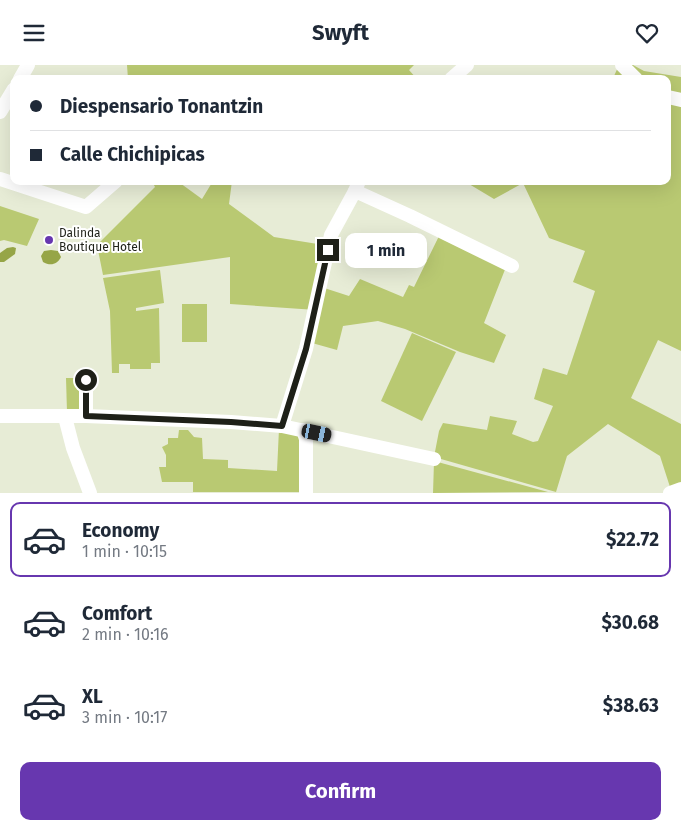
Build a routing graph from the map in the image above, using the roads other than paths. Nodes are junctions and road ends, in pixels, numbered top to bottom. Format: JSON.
{"nodes":[{"id":1,"x":467,"y":65,"type":"edge"},
{"id":2,"x":622,"y":65,"type":"edge"},
{"id":3,"x":456,"y":75,"type":"edge"},
{"id":4,"x":632,"y":75,"type":"edge"},
{"id":5,"x":10,"y":96,"type":"edge"},
{"id":6,"x":0,"y":112,"type":"edge"},
{"id":7,"x":18,"y":185,"type":"edge"},
{"id":8,"x":111,"y":185,"type":"edge"},
{"id":9,"x":357,"y":186,"type":"edge"},
{"id":10,"x":512,"y":266,"type":"dead end"},
{"id":11,"x":86,"y":380,"type":"dead end"},
{"id":12,"x":0,"y":416,"type":"edge"},
{"id":13,"x":86,"y":416,"type":"junction"},
{"id":14,"x":65,"y":417,"type":"junction"},
{"id":15,"x":282,"y":426,"type":"junction"},
{"id":16,"x":303,"y":430,"type":"junction"},
{"id":17,"x":434,"y":459,"type":"dead end"},
{"id":18,"x":681,"y":489,"type":"edge"},
{"id":19,"x":90,"y":493,"type":"edge"},
{"id":20,"x":306,"y":493,"type":"edge"},
{"id":21,"x":670,"y":493,"type":"edge"}],
"edges":[{"from":1,"to":3,"type":"street"},
{"from":2,"to":4,"type":"street"},
{"from":5,"to":6,"type":"street"},
{"from":7,"to":8,"type":"street"},
{"from":9,"to":10,"type":"street"},
{"from":9,"to":15,"type":"street"},
{"from":11,"to":13,"type":"street"},
{"from":12,"to":14,"type":"street"},
{"from":13,"to":14,"type":"street"},
{"from":13,"to":15,"type":"street"},
{"from":14,"to":19,"type":"street"},
{"from":15,"to":16,"type":"street"},
{"from":16,"to":17,"type":"street"},
{"from":16,"to":20,"type":"street"},
{"from":18,"to":21,"type":"street"}]}
